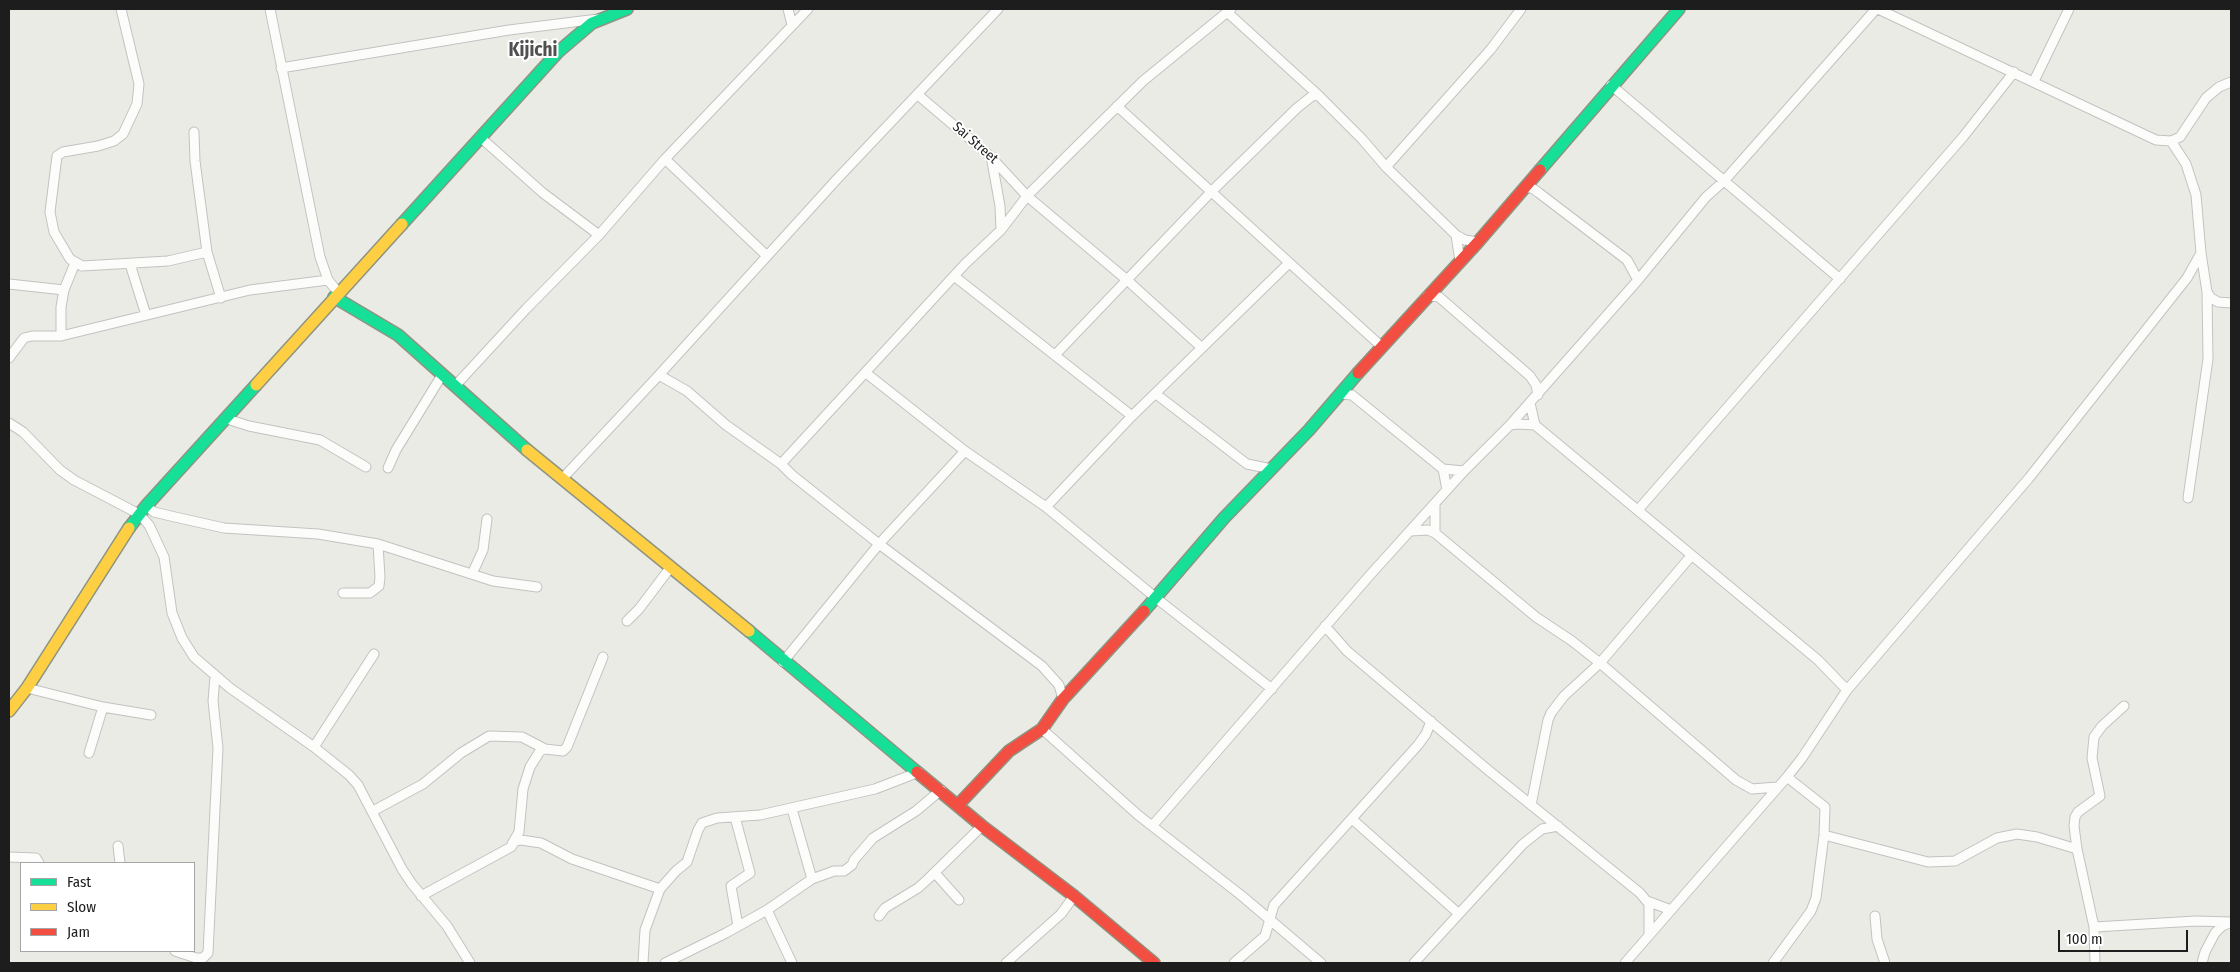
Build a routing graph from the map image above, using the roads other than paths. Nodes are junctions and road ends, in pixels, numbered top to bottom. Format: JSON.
{"nodes":[{"id":1,"x":121,"y":9,"type":"edge"},
{"id":2,"x":270,"y":9,"type":"edge"},
{"id":3,"x":627,"y":9,"type":"edge"},
{"id":4,"x":788,"y":9,"type":"edge"},
{"id":5,"x":808,"y":9,"type":"edge"},
{"id":6,"x":998,"y":9,"type":"edge"},
{"id":7,"x":1521,"y":9,"type":"edge"},
{"id":8,"x":1679,"y":9,"type":"edge"},
{"id":9,"x":1877,"y":9,"type":"edge"},
{"id":10,"x":2069,"y":9,"type":"edge"},
{"id":11,"x":1229,"y":10,"type":"edge"},
{"id":12,"x":601,"y":18,"type":"junction"},
{"id":13,"x":792,"y":25,"type":"junction"},
{"id":14,"x":281,"y":68,"type":"junction"},
{"id":15,"x":2014,"y":72,"type":"junction"},
{"id":16,"x":2034,"y":81,"type":"junction"},
{"id":17,"x":2231,"y":82,"type":"edge"},
{"id":18,"x":1611,"y":85,"type":"junction"},
{"id":19,"x":1316,"y":93,"type":"junction"},
{"id":20,"x":918,"y":95,"type":"junction"},
{"id":21,"x":1117,"y":106,"type":"junction"},
{"id":22,"x":194,"y":132,"type":"dead end"},
{"id":23,"x":480,"y":137,"type":"junction"},
{"id":24,"x":2171,"y":141,"type":"junction"},
{"id":25,"x":990,"y":156,"type":"junction"},
{"id":26,"x":665,"y":159,"type":"junction"},
{"id":27,"x":1386,"y":167,"type":"junction"},
{"id":28,"x":1724,"y":181,"type":"junction"},
{"id":29,"x":1526,"y":188,"type":"junction"},
{"id":30,"x":1212,"y":191,"type":"junction"},
{"id":31,"x":1027,"y":196,"type":"junction"},
{"id":32,"x":1002,"y":230,"type":"junction"},
{"id":33,"x":599,"y":235,"type":"junction"},
{"id":34,"x":1456,"y":235,"type":"junction"},
{"id":35,"x":1478,"y":242,"type":"junction"},
{"id":36,"x":207,"y":252,"type":"junction"},
{"id":37,"x":2201,"y":254,"type":"junction"},
{"id":38,"x":767,"y":256,"type":"junction"},
{"id":39,"x":1460,"y":260,"type":"junction"},
{"id":40,"x":75,"y":263,"type":"junction"},
{"id":41,"x":1289,"y":263,"type":"junction"},
{"id":42,"x":130,"y":264,"type":"junction"},
{"id":43,"x":954,"y":276,"type":"junction"},
{"id":44,"x":328,"y":280,"type":"junction"},
{"id":45,"x":1127,"y":280,"type":"junction"},
{"id":46,"x":1638,"y":280,"type":"junction"},
{"id":47,"x":1840,"y":280,"type":"junction"},
{"id":48,"x":9,"y":284,"type":"edge"},
{"id":49,"x":64,"y":290,"type":"junction"},
{"id":50,"x":2207,"y":292,"type":"junction"},
{"id":51,"x":336,"y":294,"type":"junction"},
{"id":52,"x":1427,"y":296,"type":"junction"},
{"id":53,"x":221,"y":298,"type":"junction"},
{"id":54,"x":2231,"y":303,"type":"edge"},
{"id":55,"x":146,"y":315,"type":"junction"},
{"id":56,"x":61,"y":336,"type":"junction"},
{"id":57,"x":1381,"y":346,"type":"junction"},
{"id":58,"x":1202,"y":348,"type":"junction"},
{"id":59,"x":1055,"y":355,"type":"junction"},
{"id":60,"x":9,"y":358,"type":"edge"},
{"id":61,"x":866,"y":373,"type":"junction"},
{"id":62,"x":442,"y":375,"type":"junction"},
{"id":63,"x":659,"y":375,"type":"junction"},
{"id":64,"x":455,"y":386,"type":"junction"},
{"id":65,"x":1156,"y":394,"type":"junction"},
{"id":66,"x":1341,"y":394,"type":"junction"},
{"id":67,"x":1538,"y":395,"type":"junction"},
{"id":68,"x":1530,"y":403,"type":"junction"},
{"id":69,"x":1132,"y":416,"type":"junction"},
{"id":70,"x":227,"y":419,"type":"junction"},
{"id":71,"x":9,"y":423,"type":"edge"},
{"id":72,"x":1535,"y":425,"type":"junction"},
{"id":73,"x":1510,"y":426,"type":"junction"},
{"id":74,"x":965,"y":451,"type":"junction"},
{"id":75,"x":781,"y":464,"type":"junction"},
{"id":76,"x":366,"y":467,"type":"dead end"},
{"id":77,"x":388,"y":468,"type":"dead end"},
{"id":78,"x":1272,"y":469,"type":"junction"},
{"id":79,"x":1444,"y":469,"type":"junction"},
{"id":80,"x":1464,"y":471,"type":"junction"},
{"id":81,"x":562,"y":479,"type":"junction"},
{"id":82,"x":1448,"y":490,"type":"junction"},
{"id":83,"x":2188,"y":498,"type":"dead end"},
{"id":84,"x":1435,"y":504,"type":"junction"},
{"id":85,"x":1046,"y":507,"type":"junction"},
{"id":86,"x":142,"y":510,"type":"junction"},
{"id":87,"x":1638,"y":510,"type":"junction"},
{"id":88,"x":486,"y":519,"type":"dead end"},
{"id":89,"x":1411,"y":531,"type":"junction"},
{"id":90,"x":1435,"y":533,"type":"junction"},
{"id":91,"x":378,"y":544,"type":"junction"},
{"id":92,"x":879,"y":544,"type":"junction"},
{"id":93,"x":1691,"y":556,"type":"junction"},
{"id":94,"x":670,"y":568,"type":"junction"},
{"id":95,"x":472,"y":574,"type":"junction"},
{"id":96,"x":537,"y":587,"type":"dead end"},
{"id":97,"x":343,"y":593,"type":"dead end"},
{"id":98,"x":1156,"y":598,"type":"junction"},
{"id":99,"x":627,"y":621,"type":"dead end"},
{"id":100,"x":1326,"y":626,"type":"junction"},
{"id":101,"x":374,"y":654,"type":"dead end"},
{"id":102,"x":603,"y":658,"type":"dead end"},
{"id":103,"x":783,"y":662,"type":"junction"},
{"id":104,"x":1600,"y":663,"type":"junction"},
{"id":105,"x":215,"y":676,"type":"junction"},
{"id":106,"x":26,"y":688,"type":"junction"},
{"id":107,"x":1272,"y":689,"type":"junction"},
{"id":108,"x":1847,"y":690,"type":"junction"},
{"id":109,"x":1063,"y":700,"type":"junction"},
{"id":110,"x":2124,"y":706,"type":"dead end"},
{"id":111,"x":103,"y":707,"type":"junction"},
{"id":112,"x":9,"y":711,"type":"edge"},
{"id":113,"x":151,"y":716,"type":"dead end"},
{"id":114,"x":1431,"y":721,"type":"junction"},
{"id":115,"x":1042,"y":729,"type":"junction"},
{"id":116,"x":314,"y":746,"type":"junction"},
{"id":117,"x":545,"y":749,"type":"junction"},
{"id":118,"x":89,"y":753,"type":"dead end"},
{"id":119,"x":919,"y":772,"type":"junction"},
{"id":120,"x":1787,"y":777,"type":"junction"},
{"id":121,"x":1777,"y":787,"type":"junction"},
{"id":122,"x":941,"y":790,"type":"junction"},
{"id":123,"x":958,"y":805,"type":"junction"},
{"id":124,"x":1531,"y":805,"type":"junction"},
{"id":125,"x":792,"y":809,"type":"junction"},
{"id":126,"x":373,"y":811,"type":"junction"},
{"id":127,"x":735,"y":817,"type":"junction"},
{"id":128,"x":1352,"y":819,"type":"junction"},
{"id":129,"x":1152,"y":825,"type":"junction"},
{"id":130,"x":982,"y":826,"type":"junction"},
{"id":131,"x":1558,"y":826,"type":"junction"},
{"id":132,"x":1824,"y":835,"type":"junction"},
{"id":133,"x":118,"y":846,"type":"dead end"},
{"id":134,"x":511,"y":847,"type":"junction"},
{"id":135,"x":2077,"y":850,"type":"junction"},
{"id":136,"x":9,"y":857,"type":"edge"},
{"id":137,"x":38,"y":862,"type":"edge"},
{"id":138,"x":120,"y":862,"type":"edge"},
{"id":139,"x":935,"y":873,"type":"junction"},
{"id":140,"x":812,"y":879,"type":"junction"},
{"id":141,"x":660,"y":889,"type":"junction"},
{"id":142,"x":422,"y":896,"type":"junction"},
{"id":143,"x":1074,"y":896,"type":"junction"},
{"id":144,"x":959,"y":900,"type":"dead end"},
{"id":145,"x":1648,"y":901,"type":"junction"},
{"id":146,"x":767,"y":910,"type":"junction"},
{"id":147,"x":1671,"y":910,"type":"junction"},
{"id":148,"x":1458,"y":913,"type":"junction"},
{"id":149,"x":879,"y":916,"type":"dead end"},
{"id":150,"x":1875,"y":916,"type":"dead end"},
{"id":151,"x":1269,"y":920,"type":"junction"},
{"id":152,"x":2231,"y":922,"type":"edge"},
{"id":153,"x":738,"y":926,"type":"junction"},
{"id":154,"x":2094,"y":927,"type":"junction"},
{"id":155,"x":1649,"y":936,"type":"junction"},
{"id":156,"x":179,"y":952,"type":"edge"},
{"id":157,"x":202,"y":961,"type":"edge"},
{"id":158,"x":470,"y":963,"type":"edge"},
{"id":159,"x":643,"y":963,"type":"edge"},
{"id":160,"x":665,"y":963,"type":"edge"},
{"id":161,"x":792,"y":963,"type":"edge"},
{"id":162,"x":1006,"y":963,"type":"edge"},
{"id":163,"x":1154,"y":963,"type":"edge"},
{"id":164,"x":1234,"y":963,"type":"edge"},
{"id":165,"x":1321,"y":963,"type":"edge"},
{"id":166,"x":1414,"y":963,"type":"edge"},
{"id":167,"x":1626,"y":963,"type":"edge"},
{"id":168,"x":1773,"y":963,"type":"edge"},
{"id":169,"x":1885,"y":963,"type":"edge"},
{"id":170,"x":2095,"y":963,"type":"edge"},
{"id":171,"x":2202,"y":963,"type":"edge"}],
"edges":[{"from":1,"to":40,"type":"street"},
{"from":2,"to":14,"type":"street"},
{"from":3,"to":12,"type":"street"},
{"from":4,"to":13,"type":"street"},
{"from":5,"to":13,"type":"street"},
{"from":6,"to":20,"type":"street"},
{"from":7,"to":27,"type":"street"},
{"from":8,"to":18,"type":"street"},
{"from":9,"to":15,"type":"street"},
{"from":9,"to":28,"type":"street"},
{"from":10,"to":16,"type":"street"},
{"from":11,"to":19,"type":"street"},
{"from":11,"to":21,"type":"street"},
{"from":12,"to":14,"type":"street"},
{"from":12,"to":23,"type":"street"},
{"from":13,"to":26,"type":"street"},
{"from":14,"to":44,"type":"street"},
{"from":15,"to":16,"type":"street"},
{"from":15,"to":47,"type":"street"},
{"from":16,"to":24,"type":"street"},
{"from":17,"to":24,"type":"street"},
{"from":18,"to":28,"type":"street"},
{"from":18,"to":29,"type":"street"},
{"from":19,"to":27,"type":"street"},
{"from":19,"to":30,"type":"street"},
{"from":20,"to":25,"type":"street","name":"Sai Street"},
{"from":20,"to":38,"type":"street"},
{"from":21,"to":30,"type":"street"},
{"from":21,"to":31,"type":"street"},
{"from":22,"to":36,"type":"street"},
{"from":23,"to":33,"type":"street"},
{"from":23,"to":51,"type":"street"},
{"from":24,"to":37,"type":"street"},
{"from":25,"to":31,"type":"street","name":"Sai Street"},
{"from":25,"to":32,"type":"street"},
{"from":26,"to":33,"type":"street"},
{"from":26,"to":38,"type":"street"},
{"from":27,"to":34,"type":"street"},
{"from":28,"to":46,"type":"street"},
{"from":28,"to":47,"type":"street"},
{"from":29,"to":35,"type":"street"},
{"from":29,"to":46,"type":"street"},
{"from":30,"to":41,"type":"street"},
{"from":30,"to":45,"type":"street"},
{"from":31,"to":32,"type":"street"},
{"from":31,"to":45,"type":"street","name":"Sai Street"},
{"from":32,"to":43,"type":"street"},
{"from":33,"to":64,"type":"street"},
{"from":34,"to":35,"type":"street"},
{"from":34,"to":39,"type":"street"},
{"from":35,"to":39,"type":"street"},
{"from":36,"to":42,"type":"street"},
{"from":36,"to":53,"type":"street"},
{"from":37,"to":50,"type":"street"},
{"from":37,"to":108,"type":"street"},
{"from":38,"to":63,"type":"street"},
{"from":39,"to":52,"type":"street"},
{"from":40,"to":42,"type":"street"},
{"from":40,"to":49,"type":"street"},
{"from":41,"to":57,"type":"street"},
{"from":41,"to":58,"type":"street"},
{"from":42,"to":55,"type":"street"},
{"from":43,"to":59,"type":"street"},
{"from":43,"to":61,"type":"street"},
{"from":44,"to":51,"type":"street"},
{"from":44,"to":53,"type":"street"},
{"from":45,"to":58,"type":"street","name":"Sai Street"},
{"from":45,"to":59,"type":"street"},
{"from":46,"to":67,"type":"street"},
{"from":47,"to":87,"type":"street"},
{"from":48,"to":49,"type":"street"},
{"from":49,"to":56,"type":"street"},
{"from":50,"to":54,"type":"street"},
{"from":50,"to":83,"type":"street"},
{"from":51,"to":62,"type":"street"},
{"from":51,"to":70,"type":"street"},
{"from":52,"to":57,"type":"street"},
{"from":52,"to":67,"type":"street"},
{"from":53,"to":55,"type":"street"},
{"from":55,"to":56,"type":"street"},
{"from":56,"to":60,"type":"street"},
{"from":57,"to":66,"type":"street"},
{"from":58,"to":65,"type":"street"},
{"from":59,"to":69,"type":"street"},
{"from":61,"to":74,"type":"street"},
{"from":61,"to":75,"type":"street"},
{"from":62,"to":64,"type":"street"},
{"from":62,"to":77,"type":"street"},
{"from":63,"to":75,"type":"street"},
{"from":63,"to":81,"type":"street"},
{"from":64,"to":81,"type":"street"},
{"from":65,"to":69,"type":"street"},
{"from":65,"to":78,"type":"street"},
{"from":66,"to":78,"type":"street"},
{"from":66,"to":79,"type":"street"},
{"from":67,"to":68,"type":"street"},
{"from":68,"to":72,"type":"street"},
{"from":68,"to":73,"type":"street"},
{"from":69,"to":85,"type":"street"},
{"from":70,"to":76,"type":"street"},
{"from":70,"to":86,"type":"street"},
{"from":71,"to":86,"type":"street"},
{"from":72,"to":73,"type":"street"},
{"from":72,"to":87,"type":"street"},
{"from":73,"to":80,"type":"street"},
{"from":74,"to":85,"type":"street"},
{"from":74,"to":92,"type":"street"},
{"from":75,"to":92,"type":"street"},
{"from":78,"to":98,"type":"street"},
{"from":79,"to":80,"type":"street"},
{"from":79,"to":82,"type":"street"},
{"from":80,"to":82,"type":"street"},
{"from":81,"to":94,"type":"street"},
{"from":82,"to":84,"type":"street"},
{"from":84,"to":89,"type":"street"},
{"from":84,"to":90,"type":"street"},
{"from":85,"to":98,"type":"street"},
{"from":86,"to":91,"type":"street"},
{"from":86,"to":105,"type":"street"},
{"from":86,"to":106,"type":"street"},
{"from":87,"to":93,"type":"street"},
{"from":88,"to":95,"type":"street"},
{"from":89,"to":90,"type":"street"},
{"from":89,"to":100,"type":"street"},
{"from":90,"to":104,"type":"street"},
{"from":91,"to":95,"type":"street"},
{"from":91,"to":97,"type":"street"},
{"from":92,"to":103,"type":"street"},
{"from":92,"to":109,"type":"street"},
{"from":93,"to":104,"type":"street"},
{"from":93,"to":108,"type":"street"},
{"from":94,"to":99,"type":"street"},
{"from":94,"to":103,"type":"street"},
{"from":95,"to":96,"type":"street"},
{"from":98,"to":107,"type":"street"},
{"from":98,"to":109,"type":"street"},
{"from":100,"to":107,"type":"street"},
{"from":100,"to":114,"type":"street"},
{"from":101,"to":116,"type":"street"},
{"from":102,"to":117,"type":"street"},
{"from":103,"to":119,"type":"street"},
{"from":104,"to":121,"type":"street"},
{"from":104,"to":124,"type":"street"},
{"from":105,"to":116,"type":"street"},
{"from":105,"to":157,"type":"street"},
{"from":106,"to":111,"type":"street"},
{"from":106,"to":112,"type":"street"},
{"from":107,"to":129,"type":"street"},
{"from":108,"to":120,"type":"street"},
{"from":109,"to":115,"type":"street"},
{"from":110,"to":135,"type":"street"},
{"from":111,"to":113,"type":"street"},
{"from":111,"to":118,"type":"street"},
{"from":114,"to":124,"type":"street"},
{"from":114,"to":128,"type":"street"},
{"from":115,"to":123,"type":"street"},
{"from":115,"to":129,"type":"street"},
{"from":116,"to":126,"type":"street"},
{"from":117,"to":126,"type":"street"},
{"from":117,"to":134,"type":"street"},
{"from":119,"to":122,"type":"street"},
{"from":119,"to":125,"type":"street"},
{"from":120,"to":121,"type":"street"},
{"from":120,"to":132,"type":"street"},
{"from":121,"to":147,"type":"street"},
{"from":122,"to":123,"type":"street"},
{"from":122,"to":140,"type":"street"},
{"from":123,"to":130,"type":"street"},
{"from":124,"to":131,"type":"street"},
{"from":125,"to":127,"type":"street"},
{"from":125,"to":140,"type":"street"},
{"from":126,"to":142,"type":"street"},
{"from":127,"to":141,"type":"street"},
{"from":127,"to":153,"type":"street"},
{"from":128,"to":148,"type":"street"},
{"from":128,"to":151,"type":"street"},
{"from":129,"to":151,"type":"street"},
{"from":130,"to":139,"type":"street"},
{"from":130,"to":143,"type":"street"},
{"from":131,"to":145,"type":"street"},
{"from":131,"to":148,"type":"street"},
{"from":132,"to":135,"type":"street"},
{"from":132,"to":168,"type":"street"},
{"from":133,"to":138,"type":"street"},
{"from":134,"to":141,"type":"street"},
{"from":134,"to":142,"type":"street"},
{"from":135,"to":154,"type":"street"},
{"from":136,"to":137,"type":"street"},
{"from":139,"to":144,"type":"street"},
{"from":139,"to":149,"type":"street"},
{"from":140,"to":146,"type":"street"},
{"from":141,"to":159,"type":"street"},
{"from":142,"to":158,"type":"street"},
{"from":143,"to":162,"type":"street"},
{"from":143,"to":163,"type":"street"},
{"from":145,"to":147,"type":"street"},
{"from":145,"to":155,"type":"street"},
{"from":146,"to":153,"type":"street"},
{"from":146,"to":161,"type":"street"},
{"from":147,"to":155,"type":"street"},
{"from":148,"to":166,"type":"street"},
{"from":150,"to":169,"type":"street"},
{"from":151,"to":164,"type":"street"},
{"from":151,"to":165,"type":"street"},
{"from":152,"to":154,"type":"street"},
{"from":152,"to":171,"type":"street"},
{"from":153,"to":160,"type":"street"},
{"from":154,"to":170,"type":"street"},
{"from":155,"to":167,"type":"street"},
{"from":156,"to":157,"type":"street"}]}
